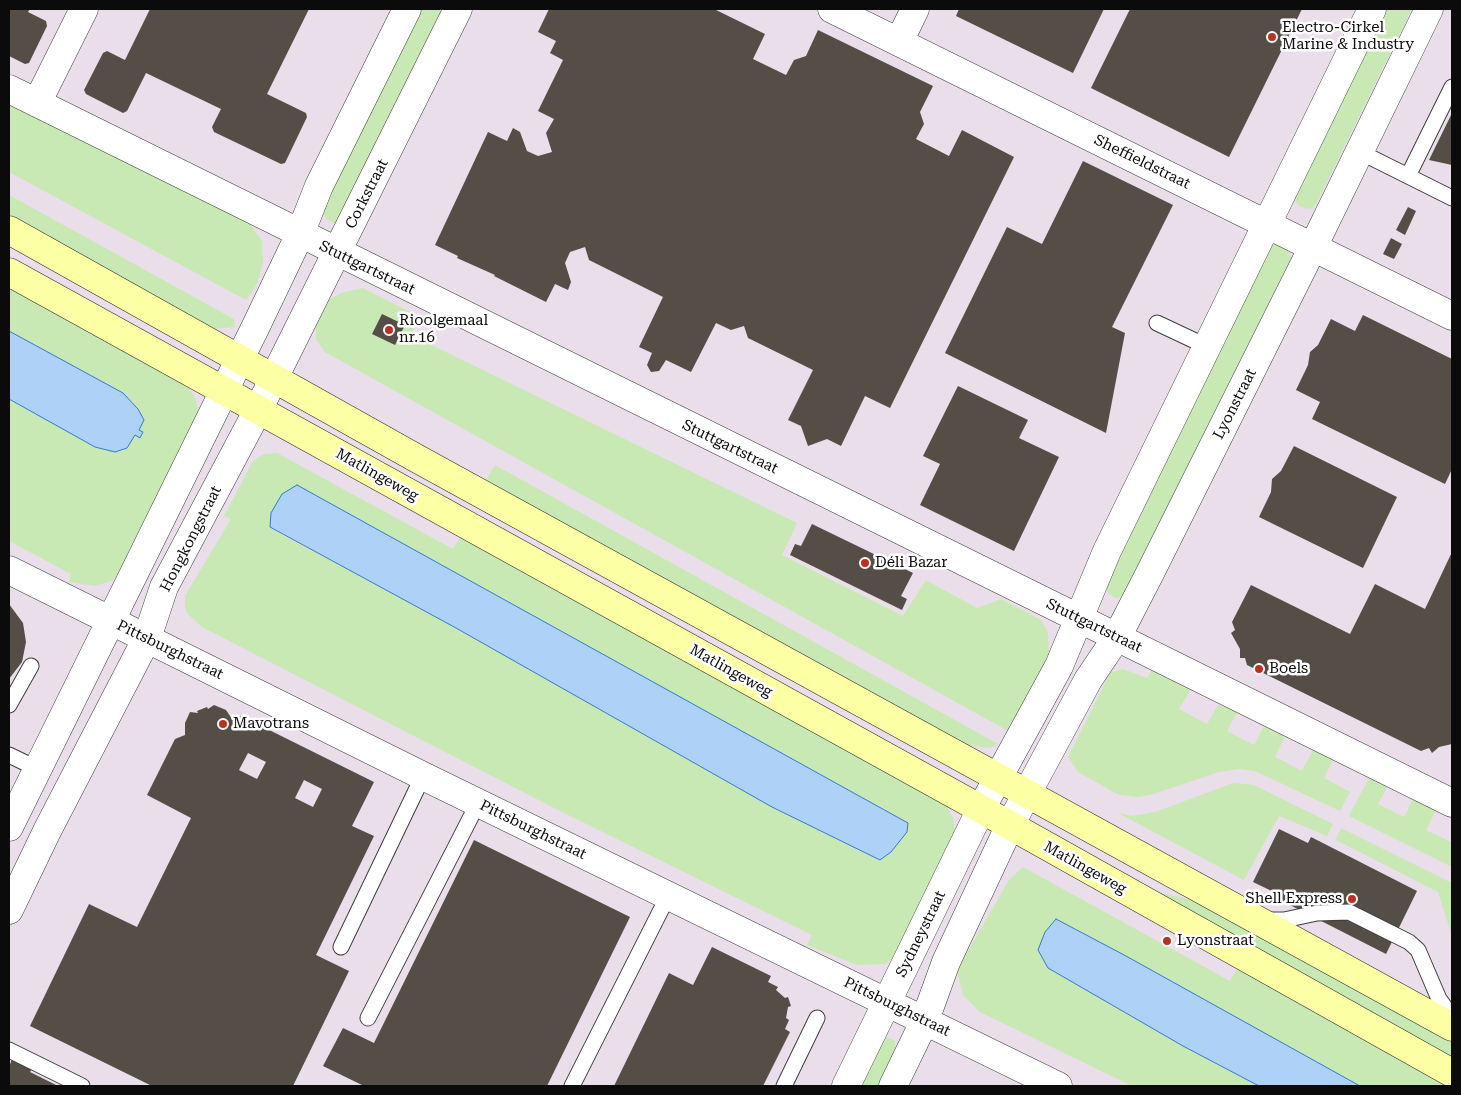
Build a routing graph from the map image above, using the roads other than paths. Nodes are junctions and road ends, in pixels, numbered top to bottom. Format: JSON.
{"nodes":[{"id":1,"x":84,"y":9,"type":"edge"},
{"id":2,"x":407,"y":9,"type":"edge"},
{"id":3,"x":458,"y":9,"type":"edge"},
{"id":4,"x":832,"y":9,"type":"edge"},
{"id":5,"x":915,"y":9,"type":"edge"},
{"id":6,"x":1372,"y":9,"type":"edge"},
{"id":7,"x":1429,"y":9,"type":"edge"},
{"id":8,"x":899,"y":42,"type":"junction"},
{"id":9,"x":1452,"y":87,"type":"edge"},
{"id":10,"x":9,"y":89,"type":"edge"},
{"id":11,"x":37,"y":103,"type":"junction"},
{"id":12,"x":1360,"y":152,"type":"junction"},
{"id":13,"x":1408,"y":176,"type":"junction"},
{"id":14,"x":1452,"y":198,"type":"edge"},
{"id":15,"x":1268,"y":224,"type":"junction"},
{"id":16,"x":9,"y":230,"type":"edge"},
{"id":17,"x":300,"y":234,"type":"junction"},
{"id":18,"x":1313,"y":247,"type":"junction"},
{"id":19,"x":336,"y":253,"type":"junction"},
{"id":20,"x":9,"y":272,"type":"edge"},
{"id":21,"x":1452,"y":316,"type":"edge"},
{"id":22,"x":1157,"y":323,"type":"dead end"},
{"id":23,"x":1208,"y":347,"type":"junction"},
{"id":24,"x":238,"y":359,"type":"junction"},
{"id":25,"x":274,"y":378,"type":"junction"},
{"id":26,"x":223,"y":391,"type":"junction"},
{"id":27,"x":258,"y":410,"type":"junction"},
{"id":28,"x":9,"y":570,"type":"edge"},
{"id":29,"x":1078,"y":618,"type":"junction"},
{"id":30,"x":111,"y":621,"type":"junction"},
{"id":31,"x":1117,"y":636,"type":"junction"},
{"id":32,"x":147,"y":638,"type":"junction"},
{"id":33,"x":31,"y":666,"type":"dead end"},
{"id":34,"x":9,"y":705,"type":"edge"},
{"id":35,"x":9,"y":755,"type":"edge"},
{"id":36,"x":38,"y":769,"type":"junction"},
{"id":37,"x":423,"y":776,"type":"junction"},
{"id":38,"x":1000,"y":777,"type":"junction"},
{"id":39,"x":1028,"y":792,"type":"junction"},
{"id":40,"x":478,"y":803,"type":"junction"},
{"id":41,"x":1452,"y":803,"type":"edge"},
{"id":42,"x":981,"y":809,"type":"junction"},
{"id":43,"x":12,"y":820,"type":"edge"},
{"id":44,"x":1010,"y":825,"type":"junction"},
{"id":45,"x":47,"y":831,"type":"junction"},
{"id":46,"x":668,"y":896,"type":"junction"},
{"id":47,"x":9,"y":910,"type":"edge"},
{"id":48,"x":1259,"y":920,"type":"junction"},
{"id":49,"x":341,"y":946,"type":"dead end"},
{"id":50,"x":887,"y":1003,"type":"junction"},
{"id":51,"x":1452,"y":1017,"type":"edge"},
{"id":52,"x":368,"y":1018,"type":"dead end"},
{"id":53,"x":817,"y":1018,"type":"dead end"},
{"id":54,"x":925,"y":1020,"type":"junction"},
{"id":55,"x":1452,"y":1027,"type":"edge"},
{"id":56,"x":9,"y":1050,"type":"edge"},
{"id":57,"x":1452,"y":1073,"type":"edge"},
{"id":58,"x":82,"y":1086,"type":"edge"},
{"id":59,"x":572,"y":1086,"type":"edge"},
{"id":60,"x":784,"y":1086,"type":"edge"},
{"id":61,"x":846,"y":1086,"type":"edge"},
{"id":62,"x":893,"y":1086,"type":"edge"},
{"id":63,"x":1058,"y":1086,"type":"edge"}],
"edges":[{"from":1,"to":11,"type":"street"},
{"from":2,"to":17,"type":"street"},
{"from":3,"to":19,"type":"street","name":"Corkstraat"},
{"from":4,"to":8,"type":"street","name":"Sheffieldstraat"},
{"from":5,"to":8,"type":"street"},
{"from":6,"to":15,"type":"street"},
{"from":7,"to":12,"type":"street","name":"Lyonstraat"},
{"from":8,"to":15,"type":"street","name":"Sheffieldstraat"},
{"from":9,"to":13,"type":"lane"},
{"from":10,"to":11,"type":"street","name":"Stuttgartstraat"},
{"from":11,"to":17,"type":"street","name":"Stuttgartstraat"},
{"from":12,"to":13,"type":"lane"},
{"from":12,"to":18,"type":"street","name":"Lyonstraat"},
{"from":13,"to":14,"type":"lane"},
{"from":15,"to":18,"type":"street","name":"Sheffieldstraat"},
{"from":15,"to":23,"type":"street"},
{"from":16,"to":24,"type":"main road"},
{"from":17,"to":19,"type":"street","name":"Stuttgartstraat"},
{"from":17,"to":24,"type":"street"},
{"from":18,"to":21,"type":"street","name":"Sheffieldstraat"},
{"from":18,"to":31,"type":"street","name":"Lyonstraat"},
{"from":19,"to":25,"type":"street","name":"Corkstraat"},
{"from":19,"to":29,"type":"street","name":"Stuttgartstraat"},
{"from":20,"to":26,"type":"main road","name":"Matlingeweg"},
{"from":22,"to":23,"type":"lane"},
{"from":23,"to":29,"type":"street"},
{"from":24,"to":25,"type":"main road"},
{"from":24,"to":26,"type":"street"},
{"from":25,"to":27,"type":"street","name":"Hongkongstraat"},
{"from":25,"to":38,"type":"main road"},
{"from":26,"to":27,"type":"main road","name":"Matlingeweg"},
{"from":26,"to":30,"type":"street"},
{"from":27,"to":32,"type":"street","name":"Hongkongstraat"},
{"from":27,"to":42,"type":"main road","name":"Matlingeweg"},
{"from":28,"to":30,"type":"street","name":"Pittsburghstraat"},
{"from":29,"to":31,"type":"street","name":"Stuttgartstraat"},
{"from":29,"to":38,"type":"street"},
{"from":30,"to":32,"type":"street","name":"Pittsburghstraat"},
{"from":30,"to":36,"type":"street"},
{"from":31,"to":39,"type":"street","name":"Lyonstraat"},
{"from":31,"to":41,"type":"street","name":"Stuttgartstraat"},
{"from":32,"to":37,"type":"street","name":"Pittsburghstraat"},
{"from":32,"to":45,"type":"street","name":"Hongkongstraat"},
{"from":33,"to":34,"type":"lane"},
{"from":35,"to":36,"type":"lane"},
{"from":36,"to":43,"type":"street"},
{"from":37,"to":40,"type":"street","name":"Pittsburghstraat"},
{"from":37,"to":49,"type":"lane"},
{"from":38,"to":39,"type":"main road"},
{"from":38,"to":42,"type":"street","name":"Sydneystraat"},
{"from":39,"to":44,"type":"street","name":"Lyonstraat"},
{"from":39,"to":48,"type":"main road"},
{"from":40,"to":46,"type":"street","name":"Pittsburghstraat"},
{"from":40,"to":52,"type":"lane"},
{"from":42,"to":44,"type":"main road","name":"Matlingeweg"},
{"from":42,"to":50,"type":"street","name":"Sydneystraat"},
{"from":43,"to":45,"type":"street"},
{"from":44,"to":54,"type":"street"},
{"from":44,"to":57,"type":"main road","name":"Matlingeweg"},
{"from":45,"to":47,"type":"street","name":"Hongkongstraat"},
{"from":46,"to":50,"type":"street","name":"Pittsburghstraat"},
{"from":46,"to":59,"type":"lane"},
{"from":48,"to":51,"type":"lane"},
{"from":48,"to":55,"type":"main road"},
{"from":50,"to":54,"type":"street","name":"Pittsburghstraat"},
{"from":50,"to":61,"type":"street","name":"Sydneystraat"},
{"from":53,"to":60,"type":"lane"},
{"from":54,"to":62,"type":"street"},
{"from":54,"to":63,"type":"street","name":"Pittsburghstraat"},
{"from":56,"to":58,"type":"lane"}]}
